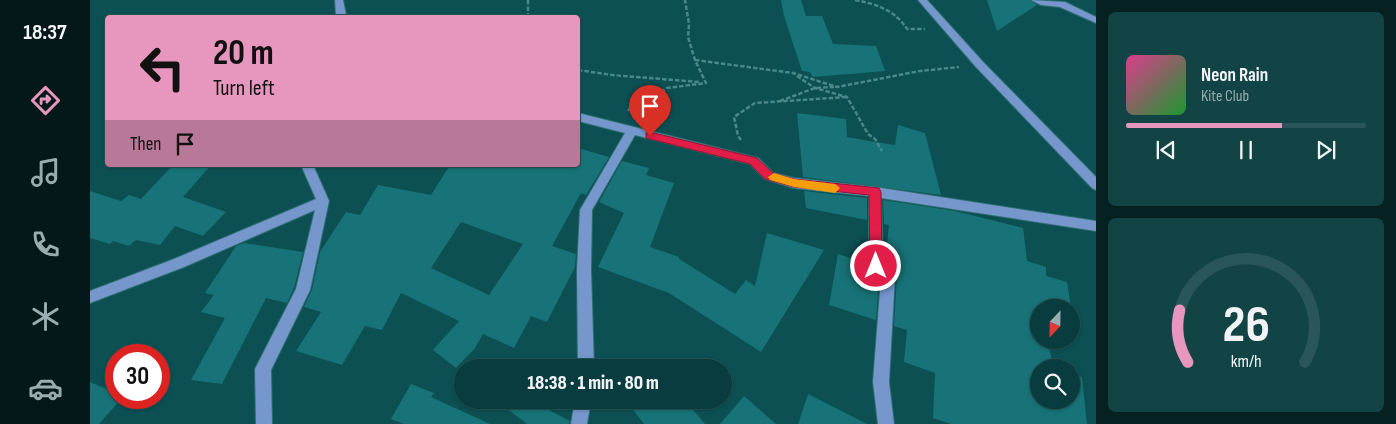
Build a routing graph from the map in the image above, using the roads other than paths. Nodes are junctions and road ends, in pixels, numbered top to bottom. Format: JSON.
{"nodes":[{"id":1,"x":339,"y":0,"type":"edge"},
{"id":2,"x":922,"y":0,"type":"edge"},
{"id":3,"x":1035,"y":0,"type":"edge"},
{"id":4,"x":339,"y":15,"type":"edge"},
{"id":5,"x":1096,"y":20,"type":"edge"},
{"id":6,"x":580,"y":118,"type":"edge"},
{"id":7,"x":632,"y":132,"type":"junction"},
{"id":8,"x":308,"y":167,"type":"edge"},
{"id":9,"x":1096,"y":185,"type":"edge"},
{"id":10,"x":875,"y":192,"type":"junction"},
{"id":11,"x":323,"y":201,"type":"junction"},
{"id":12,"x":1096,"y":226,"type":"edge"},
{"id":13,"x":90,"y":297,"type":"edge"},
{"id":14,"x":586,"y":359,"type":"edge"},
{"id":15,"x":582,"y":409,"type":"edge"},
{"id":16,"x":264,"y":424,"type":"edge"},
{"id":17,"x":579,"y":424,"type":"edge"},
{"id":18,"x":886,"y":424,"type":"edge"}],
"edges":[{"from":1,"to":4,"type":"street"},
{"from":2,"to":9,"type":"street"},
{"from":3,"to":5,"type":"street"},
{"from":6,"to":7,"type":"street"},
{"from":7,"to":10,"type":"street"},
{"from":7,"to":14,"type":"street"},
{"from":8,"to":11,"type":"street"},
{"from":10,"to":12,"type":"street"},
{"from":10,"to":18,"type":"street"},
{"from":11,"to":13,"type":"street"},
{"from":11,"to":16,"type":"street"},
{"from":15,"to":17,"type":"street"}]}
